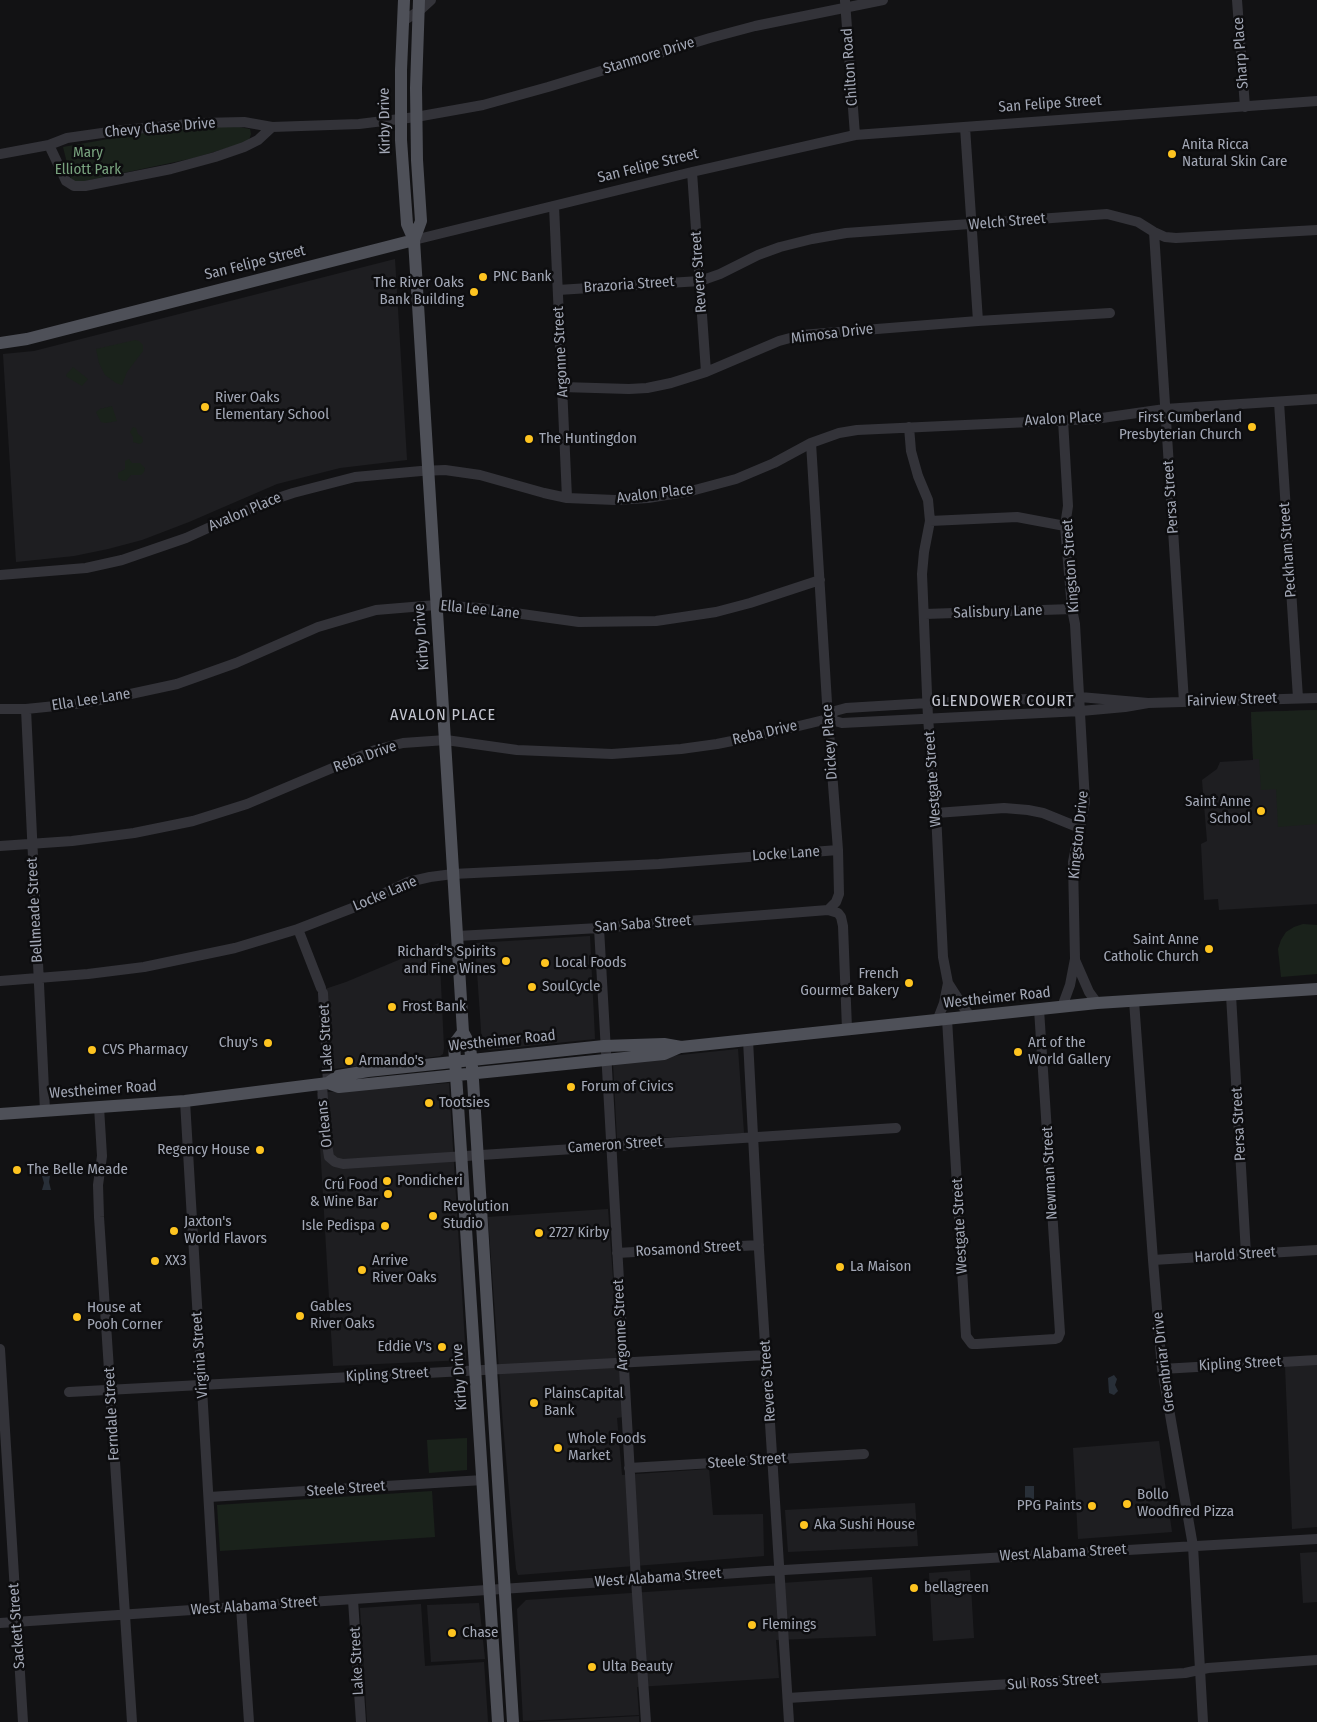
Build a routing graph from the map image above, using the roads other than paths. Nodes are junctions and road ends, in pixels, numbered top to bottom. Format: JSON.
{"nodes":[{"id":1,"x":404,"y":0,"type":"edge"},
{"id":2,"x":432,"y":0,"type":"edge"},
{"id":3,"x":883,"y":0,"type":"edge"},
{"id":4,"x":1237,"y":0,"type":"edge"},
{"id":5,"x":846,"y":3,"type":"edge"},
{"id":6,"x":419,"y":5,"type":"edge"},
{"id":7,"x":403,"y":21,"type":"junction"},
{"id":8,"x":1317,"y":101,"type":"edge"},
{"id":9,"x":1245,"y":107,"type":"junction"},
{"id":10,"x":416,"y":118,"type":"junction"},
{"id":11,"x":401,"y":120,"type":"junction"},
{"id":12,"x":272,"y":127,"type":"junction"},
{"id":13,"x":965,"y":127,"type":"junction"},
{"id":14,"x":855,"y":134,"type":"junction"},
{"id":15,"x":49,"y":144,"type":"junction"},
{"id":16,"x":0,"y":154,"type":"edge"},
{"id":17,"x":692,"y":172,"type":"junction"},
{"id":18,"x":554,"y":206,"type":"junction"},
{"id":19,"x":972,"y":225,"type":"junction"},
{"id":20,"x":1317,"y":230,"type":"edge"},
{"id":21,"x":1154,"y":232,"type":"junction"},
{"id":22,"x":414,"y":240,"type":"junction"},
{"id":23,"x":700,"y":281,"type":"junction"},
{"id":24,"x":558,"y":290,"type":"junction"},
{"id":25,"x":1110,"y":313,"type":"dead end"},
{"id":26,"x":978,"y":321,"type":"junction"},
{"id":27,"x":0,"y":343,"type":"edge"},
{"id":28,"x":706,"y":372,"type":"junction"},
{"id":29,"x":562,"y":387,"type":"junction"},
{"id":30,"x":1317,"y":399,"type":"edge"},
{"id":31,"x":1279,"y":402,"type":"junction"},
{"id":32,"x":1165,"y":409,"type":"junction"},
{"id":33,"x":1063,"y":420,"type":"junction"},
{"id":34,"x":909,"y":427,"type":"junction"},
{"id":35,"x":812,"y":443,"type":"junction"},
{"id":36,"x":428,"y":470,"type":"junction"},
{"id":37,"x":567,"y":498,"type":"junction"},
{"id":38,"x":930,"y":521,"type":"junction"},
{"id":39,"x":1065,"y":526,"type":"junction"},
{"id":40,"x":0,"y":575,"type":"edge"},
{"id":41,"x":820,"y":580,"type":"junction"},
{"id":42,"x":436,"y":604,"type":"junction"},
{"id":43,"x":1072,"y":609,"type":"junction"},
{"id":44,"x":925,"y":614,"type":"junction"},
{"id":45,"x":1080,"y":697,"type":"junction"},
{"id":46,"x":1298,"y":698,"type":"junction"},
{"id":47,"x":1317,"y":698,"type":"edge"},
{"id":48,"x":1184,"y":702,"type":"junction"},
{"id":49,"x":1148,"y":703,"type":"junction"},
{"id":50,"x":928,"y":704,"type":"junction"},
{"id":51,"x":26,"y":708,"type":"junction"},
{"id":52,"x":0,"y":709,"type":"edge"},
{"id":53,"x":1080,"y":712,"type":"junction"},
{"id":54,"x":928,"y":718,"type":"junction"},
{"id":55,"x":828,"y":719,"type":"junction"},
{"id":56,"x":446,"y":740,"type":"junction"},
{"id":57,"x":936,"y":813,"type":"junction"},
{"id":58,"x":1080,"y":828,"type":"junction"},
{"id":59,"x":32,"y":844,"type":"junction"},
{"id":60,"x":0,"y":846,"type":"edge"},
{"id":61,"x":838,"y":850,"type":"junction"},
{"id":62,"x":453,"y":874,"type":"junction"},
{"id":63,"x":828,"y":910,"type":"junction"},
{"id":64,"x":599,"y":928,"type":"junction"},
{"id":65,"x":298,"y":929,"type":"junction"},
{"id":66,"x":458,"y":936,"type":"junction"},
{"id":67,"x":1075,"y":959,"type":"junction"},
{"id":68,"x":38,"y":977,"type":"junction"},
{"id":69,"x":0,"y":981,"type":"edge"},
{"id":70,"x":948,"y":983,"type":"junction"},
{"id":71,"x":1317,"y":988,"type":"edge"},
{"id":72,"x":1231,"y":995,"type":"junction"},
{"id":73,"x":1134,"y":1001,"type":"junction"},
{"id":74,"x":1097,"y":1003,"type":"junction"},
{"id":75,"x":1062,"y":1007,"type":"junction"},
{"id":76,"x":1040,"y":1009,"type":"junction"},
{"id":77,"x":971,"y":1017,"type":"junction"},
{"id":78,"x":942,"y":1020,"type":"junction"},
{"id":79,"x":846,"y":1029,"type":"junction"},
{"id":80,"x":463,"y":1032,"type":"junction"},
{"id":81,"x":748,"y":1040,"type":"junction"},
{"id":82,"x":604,"y":1046,"type":"junction"},
{"id":83,"x":681,"y":1047,"type":"junction"},
{"id":84,"x":605,"y":1059,"type":"junction"},
{"id":85,"x":455,"y":1062,"type":"junction"},
{"id":86,"x":472,"y":1067,"type":"junction"},
{"id":87,"x":456,"y":1075,"type":"junction"},
{"id":88,"x":325,"y":1083,"type":"junction"},
{"id":89,"x":185,"y":1101,"type":"junction"},
{"id":90,"x":98,"y":1107,"type":"junction"},
{"id":91,"x":45,"y":1111,"type":"junction"},
{"id":92,"x":0,"y":1114,"type":"edge"},
{"id":93,"x":896,"y":1128,"type":"dead end"},
{"id":94,"x":753,"y":1137,"type":"junction"},
{"id":95,"x":610,"y":1146,"type":"junction"},
{"id":96,"x":477,"y":1155,"type":"junction"},
{"id":97,"x":461,"y":1156,"type":"junction"},
{"id":98,"x":335,"y":1162,"type":"joint"},
{"id":99,"x":759,"y":1245,"type":"junction"},
{"id":100,"x":1317,"y":1250,"type":"edge"},
{"id":101,"x":617,"y":1253,"type":"junction"},
{"id":102,"x":1246,"y":1254,"type":"junction"},
{"id":103,"x":1153,"y":1260,"type":"junction"},
{"id":104,"x":1058,"y":1338,"type":"joint"},
{"id":105,"x":0,"y":1349,"type":"edge"},
{"id":106,"x":766,"y":1355,"type":"junction"},
{"id":107,"x":1317,"y":1360,"type":"edge"},
{"id":108,"x":623,"y":1362,"type":"junction"},
{"id":109,"x":1162,"y":1368,"type":"junction"},
{"id":110,"x":490,"y":1370,"type":"junction"},
{"id":111,"x":476,"y":1371,"type":"junction"},
{"id":112,"x":202,"y":1384,"type":"junction"},
{"id":113,"x":111,"y":1390,"type":"junction"},
{"id":114,"x":69,"y":1392,"type":"dead end"},
{"id":115,"x":864,"y":1454,"type":"dead end"},
{"id":116,"x":772,"y":1459,"type":"junction"},
{"id":117,"x":629,"y":1468,"type":"junction"},
{"id":118,"x":483,"y":1480,"type":"junction"},
{"id":119,"x":209,"y":1497,"type":"junction"},
{"id":120,"x":498,"y":1501,"type":"junction"},
{"id":121,"x":1317,"y":1539,"type":"edge"},
{"id":122,"x":1193,"y":1546,"type":"junction"},
{"id":123,"x":779,"y":1570,"type":"junction"},
{"id":124,"x":636,"y":1580,"type":"junction"},
{"id":125,"x":504,"y":1589,"type":"junction"},
{"id":126,"x":490,"y":1590,"type":"junction"},
{"id":127,"x":353,"y":1600,"type":"junction"},
{"id":128,"x":241,"y":1607,"type":"junction"},
{"id":129,"x":215,"y":1609,"type":"junction"},
{"id":130,"x":124,"y":1615,"type":"junction"},
{"id":131,"x":17,"y":1622,"type":"junction"},
{"id":132,"x":0,"y":1623,"type":"edge"},
{"id":133,"x":1317,"y":1660,"type":"edge"},
{"id":134,"x":1199,"y":1670,"type":"junction"},
{"id":135,"x":788,"y":1698,"type":"junction"},
{"id":136,"x":512,"y":1718,"type":"edge"},
{"id":137,"x":497,"y":1719,"type":"edge"},
{"id":138,"x":23,"y":1722,"type":"edge"},
{"id":139,"x":132,"y":1722,"type":"edge"},
{"id":140,"x":249,"y":1722,"type":"edge"},
{"id":141,"x":360,"y":1722,"type":"edge"},
{"id":142,"x":646,"y":1722,"type":"edge"},
{"id":143,"x":789,"y":1722,"type":"edge"},
{"id":144,"x":1203,"y":1722,"type":"edge"}],
"edges":[{"from":1,"to":7,"type":"main road","name":"Kirby Drive"},
{"from":2,"to":6,"type":"street"},
{"from":3,"to":5,"type":"street","name":"Stanmore Drive"},
{"from":4,"to":9,"type":"street","name":"Sharp Place"},
{"from":5,"to":10,"type":"street","name":"Stanmore Drive"},
{"from":5,"to":14,"type":"street","name":"Chilton Road"},
{"from":6,"to":7,"type":"street"},
{"from":6,"to":10,"type":"main road","name":"Kirby Drive"},
{"from":7,"to":11,"type":"main road","name":"Kirby Drive"},
{"from":8,"to":9,"type":"street","name":"San Felipe Street"},
{"from":9,"to":13,"type":"street","name":"San Felipe Street"},
{"from":10,"to":11,"type":"street","name":"Stanmore Drive"},
{"from":10,"to":22,"type":"main road","name":"Kirby Drive"},
{"from":11,"to":12,"type":"street","name":"Chevy Chase Drive"},
{"from":11,"to":22,"type":"main road","name":"Kirby Drive"},
{"from":12,"to":15,"type":"street","name":"Chevy Chase Drive"},
{"from":12,"to":15,"type":"street"},
{"from":13,"to":14,"type":"street","name":"San Felipe Street"},
{"from":13,"to":19,"type":"street"},
{"from":14,"to":17,"type":"street","name":"San Felipe Street"},
{"from":15,"to":16,"type":"street","name":"Chevy Chase Drive"},
{"from":17,"to":18,"type":"street","name":"San Felipe Street"},
{"from":17,"to":23,"type":"street","name":"Revere Street"},
{"from":18,"to":22,"type":"street","name":"San Felipe Street"},
{"from":18,"to":24,"type":"street","name":"Argonne Street"},
{"from":19,"to":21,"type":"street","name":"Welch Street"},
{"from":19,"to":23,"type":"street","name":"Welch Street"},
{"from":19,"to":26,"type":"street"},
{"from":20,"to":21,"type":"street","name":"Welch Street"},
{"from":21,"to":32,"type":"street","name":"Persa Street"},
{"from":22,"to":27,"type":"main road","name":"San Felipe Street"},
{"from":22,"to":36,"type":"main road","name":"Kirby Drive"},
{"from":23,"to":24,"type":"street","name":"Brazoria Street"},
{"from":23,"to":28,"type":"street","name":"Revere Street"},
{"from":24,"to":29,"type":"street","name":"Argonne Street"},
{"from":25,"to":26,"type":"street","name":"Mimosa Drive"},
{"from":26,"to":28,"type":"street","name":"Mimosa Drive"},
{"from":28,"to":29,"type":"street","name":"Mimosa Drive"},
{"from":29,"to":37,"type":"street","name":"Argonne Street"},
{"from":30,"to":31,"type":"street","name":"Avalon Place"},
{"from":31,"to":32,"type":"street","name":"Avalon Place"},
{"from":31,"to":46,"type":"street","name":"Peckham Street"},
{"from":32,"to":33,"type":"street","name":"Avalon Place"},
{"from":32,"to":48,"type":"street","name":"Persa Street"},
{"from":33,"to":34,"type":"street","name":"Avalon Place"},
{"from":33,"to":39,"type":"street","name":"Kingston Street"},
{"from":34,"to":35,"type":"street","name":"Avalon Place"},
{"from":34,"to":38,"type":"street","name":"Westgate Street"},
{"from":35,"to":37,"type":"street","name":"Avalon Place"},
{"from":35,"to":41,"type":"street","name":"Dickey Place"},
{"from":36,"to":37,"type":"street","name":"Avalon Place"},
{"from":36,"to":40,"type":"street","name":"Avalon Place"},
{"from":36,"to":42,"type":"main road","name":"Kirby Drive"},
{"from":38,"to":39,"type":"street"},
{"from":38,"to":44,"type":"street","name":"Westgate Street"},
{"from":39,"to":43,"type":"street","name":"Kingston Street"},
{"from":41,"to":42,"type":"street","name":"Ella Lee Lane"},
{"from":41,"to":55,"type":"street","name":"Dickey Place"},
{"from":42,"to":51,"type":"street","name":"Ella Lee Lane"},
{"from":42,"to":56,"type":"main road","name":"Kirby Drive"},
{"from":43,"to":44,"type":"street","name":"Salisbury Lane"},
{"from":43,"to":45,"type":"street","name":"Kingston Street"},
{"from":44,"to":50,"type":"street","name":"Westgate Street"},
{"from":45,"to":49,"type":"street","name":"Fairview Street"},
{"from":45,"to":50,"type":"street","name":"Fairview Street"},
{"from":45,"to":53,"type":"street","name":"Kingston Street"},
{"from":46,"to":47,"type":"street","name":"Fairview Street"},
{"from":46,"to":48,"type":"street","name":"Fairview Street"},
{"from":48,"to":49,"type":"street","name":"Fairview Street"},
{"from":49,"to":53,"type":"street","name":"Fairview Street"},
{"from":50,"to":54,"type":"street","name":"Westgate Street"},
{"from":50,"to":55,"type":"street","name":"Reba Drive"},
{"from":51,"to":52,"type":"street","name":"Ella Lee Lane"},
{"from":51,"to":59,"type":"street","name":"Bellmeade Street"},
{"from":53,"to":54,"type":"street","name":"Fairview Street"},
{"from":53,"to":58,"type":"street","name":"Kingston Drive"},
{"from":54,"to":55,"type":"street","name":"Reba Drive"},
{"from":54,"to":57,"type":"street","name":"Westgate Street"},
{"from":55,"to":56,"type":"street","name":"Reba Drive"},
{"from":55,"to":61,"type":"street","name":"Dickey Place"},
{"from":56,"to":59,"type":"street","name":"Reba Drive"},
{"from":56,"to":62,"type":"main road","name":"Kirby Drive"},
{"from":57,"to":58,"type":"street"},
{"from":57,"to":70,"type":"street","name":"Westgate Street"},
{"from":58,"to":67,"type":"street","name":"Kingston Drive"},
{"from":59,"to":60,"type":"street","name":"Reba Drive"},
{"from":59,"to":68,"type":"street","name":"Bellmeade Street"},
{"from":61,"to":62,"type":"street","name":"Locke Lane"},
{"from":61,"to":63,"type":"street","name":"Dickey Place"},
{"from":62,"to":65,"type":"street","name":"Locke Lane"},
{"from":62,"to":66,"type":"main road","name":"Kirby Drive"},
{"from":63,"to":64,"type":"street","name":"San Saba Street"},
{"from":63,"to":79,"type":"street"},
{"from":64,"to":66,"type":"street","name":"San Saba Street"},
{"from":64,"to":82,"type":"street","name":"Argonne Street"},
{"from":65,"to":68,"type":"street","name":"Locke Lane"},
{"from":65,"to":88,"type":"street","name":"Lake Street"},
{"from":66,"to":80,"type":"main road","name":"Kirby Drive"},
{"from":67,"to":74,"type":"street","name":"Kingston Drive"},
{"from":67,"to":75,"type":"street","name":"Kingston Drive"},
{"from":68,"to":69,"type":"street","name":"Locke Lane"},
{"from":68,"to":91,"type":"street","name":"Bellmeade Street"},
{"from":70,"to":77,"type":"street","name":"Westgate Street"},
{"from":70,"to":78,"type":"street","name":"Westgate Street"},
{"from":71,"to":72,"type":"main road","name":"Westheimer Road"},
{"from":72,"to":73,"type":"main road","name":"Westheimer Road"},
{"from":72,"to":102,"type":"street","name":"Persa Street"},
{"from":73,"to":74,"type":"main road","name":"Westheimer Road"},
{"from":73,"to":103,"type":"street","name":"Greenbriar Drive"},
{"from":74,"to":75,"type":"main road","name":"Westheimer Road"},
{"from":75,"to":76,"type":"main road","name":"Westheimer Road"},
{"from":76,"to":77,"type":"main road","name":"Westheimer Road"},
{"from":76,"to":104,"type":"street","name":"Newman Street"},
{"from":77,"to":78,"type":"main road","name":"Westheimer Road"},
{"from":78,"to":79,"type":"main road","name":"Westheimer Road"},
{"from":78,"to":104,"type":"street","name":"Westgate Street"},
{"from":79,"to":81,"type":"main road","name":"Westheimer Road"},
{"from":80,"to":85,"type":"main road","name":"Kirby Drive"},
{"from":80,"to":86,"type":"main road","name":"Kirby Drive"},
{"from":81,"to":83,"type":"main road","name":"Westheimer Road"},
{"from":81,"to":94,"type":"street","name":"Revere Street"},
{"from":82,"to":83,"type":"main road","name":"Westheimer Road"},
{"from":82,"to":84,"type":"street","name":"Argonne Street"},
{"from":82,"to":86,"type":"main road","name":"Westheimer Road"},
{"from":83,"to":84,"type":"main road","name":"Westheimer Road"},
{"from":84,"to":86,"type":"main road","name":"Westheimer Road"},
{"from":84,"to":95,"type":"street","name":"Argonne Street"},
{"from":85,"to":86,"type":"main road","name":"Westheimer Road"},
{"from":85,"to":87,"type":"main road","name":"Kirby Drive"},
{"from":85,"to":88,"type":"main road","name":"Westheimer Road"},
{"from":86,"to":87,"type":"main road","name":"Westheimer Road"},
{"from":86,"to":96,"type":"main road","name":"Kirby Drive"},
{"from":87,"to":88,"type":"main road","name":"Westheimer Road"},
{"from":87,"to":97,"type":"main road","name":"Kirby Drive"},
{"from":88,"to":89,"type":"main road","name":"Westheimer Road"},
{"from":88,"to":98,"type":"street","name":"Orleans"},
{"from":89,"to":90,"type":"main road","name":"Westheimer Road"},
{"from":89,"to":112,"type":"street","name":"Virginia Street"},
{"from":90,"to":91,"type":"main road","name":"Westheimer Road"},
{"from":90,"to":113,"type":"street","name":"Ferndale Street"},
{"from":91,"to":92,"type":"main road","name":"Westheimer Road"},
{"from":93,"to":94,"type":"street","name":"Cameron Street"},
{"from":94,"to":95,"type":"street","name":"Cameron Street"},
{"from":94,"to":99,"type":"street","name":"Revere Street"},
{"from":95,"to":96,"type":"street","name":"Cameron Street"},
{"from":95,"to":101,"type":"street","name":"Argonne Street"},
{"from":96,"to":97,"type":"street","name":"Cameron Street"},
{"from":96,"to":110,"type":"main road","name":"Kirby Drive"},
{"from":97,"to":98,"type":"street","name":"Cameron Street"},
{"from":97,"to":111,"type":"main road","name":"Kirby Drive"},
{"from":99,"to":101,"type":"street","name":"Rosamond Street"},
{"from":99,"to":106,"type":"street","name":"Revere Street"},
{"from":100,"to":102,"type":"street","name":"Harold Street"},
{"from":101,"to":108,"type":"street","name":"Argonne Street"},
{"from":102,"to":103,"type":"street","name":"Harold Street"},
{"from":103,"to":109,"type":"street","name":"Greenbriar Drive"},
{"from":105,"to":131,"type":"street","name":"Sackett Street"},
{"from":106,"to":108,"type":"street","name":"Kipling Street"},
{"from":106,"to":116,"type":"street","name":"Revere Street"},
{"from":107,"to":109,"type":"street","name":"Kipling Street"},
{"from":108,"to":110,"type":"street","name":"Kipling Street"},
{"from":108,"to":117,"type":"street","name":"Argonne Street"},
{"from":109,"to":122,"type":"street","name":"Greenbriar Drive"},
{"from":110,"to":111,"type":"street","name":"Kipling Street"},
{"from":110,"to":120,"type":"main road","name":"Kirby Drive"},
{"from":111,"to":112,"type":"street","name":"Kipling Street"},
{"from":111,"to":118,"type":"main road","name":"Kirby Drive"},
{"from":112,"to":113,"type":"street","name":"Kipling Street"},
{"from":112,"to":119,"type":"street","name":"Virginia Street"},
{"from":113,"to":114,"type":"street","name":"Kipling Street"},
{"from":113,"to":130,"type":"street","name":"Ferndale Street"},
{"from":115,"to":116,"type":"street","name":"Steele Street"},
{"from":116,"to":117,"type":"street","name":"Steele Street"},
{"from":116,"to":123,"type":"street","name":"Revere Street"},
{"from":117,"to":124,"type":"street","name":"Argonne Street"},
{"from":118,"to":119,"type":"street","name":"Steele Street"},
{"from":118,"to":120,"type":"main road"},
{"from":118,"to":126,"type":"main road","name":"Kirby Drive"},
{"from":119,"to":129,"type":"street","name":"Virginia Street"},
{"from":120,"to":125,"type":"main road","name":"Kirby Drive"},
{"from":121,"to":122,"type":"street","name":"West Alabama Street"},
{"from":122,"to":123,"type":"street","name":"West Alabama Street"},
{"from":122,"to":134,"type":"street","name":"Greenbriar Drive"},
{"from":123,"to":124,"type":"street","name":"West Alabama Street"},
{"from":123,"to":135,"type":"street","name":"Revere Street"},
{"from":124,"to":125,"type":"street","name":"West Alabama Street"},
{"from":124,"to":142,"type":"street","name":"Argonne Street"},
{"from":125,"to":126,"type":"street","name":"West Alabama Street"},
{"from":125,"to":136,"type":"main road","name":"Kirby Drive"},
{"from":126,"to":127,"type":"street","name":"West Alabama Street"},
{"from":126,"to":137,"type":"main road","name":"Kirby Drive"},
{"from":127,"to":128,"type":"street","name":"West Alabama Street"},
{"from":127,"to":141,"type":"street","name":"Lake Street"},
{"from":128,"to":129,"type":"street","name":"West Alabama Street"},
{"from":128,"to":140,"type":"street"},
{"from":129,"to":130,"type":"street","name":"West Alabama Street"},
{"from":130,"to":131,"type":"street","name":"West Alabama Street"},
{"from":130,"to":139,"type":"street","name":"Ferndale Street"},
{"from":131,"to":132,"type":"street","name":"West Alabama Street"},
{"from":131,"to":138,"type":"street","name":"Sackett Street"},
{"from":133,"to":134,"type":"street","name":"Sul Ross Street"},
{"from":134,"to":135,"type":"street","name":"Sul Ross Street"},
{"from":134,"to":144,"type":"street","name":"Greenbriar Drive"},
{"from":135,"to":143,"type":"street","name":"Revere Street"},
{"from":136,"to":137,"type":"main road"}]}
